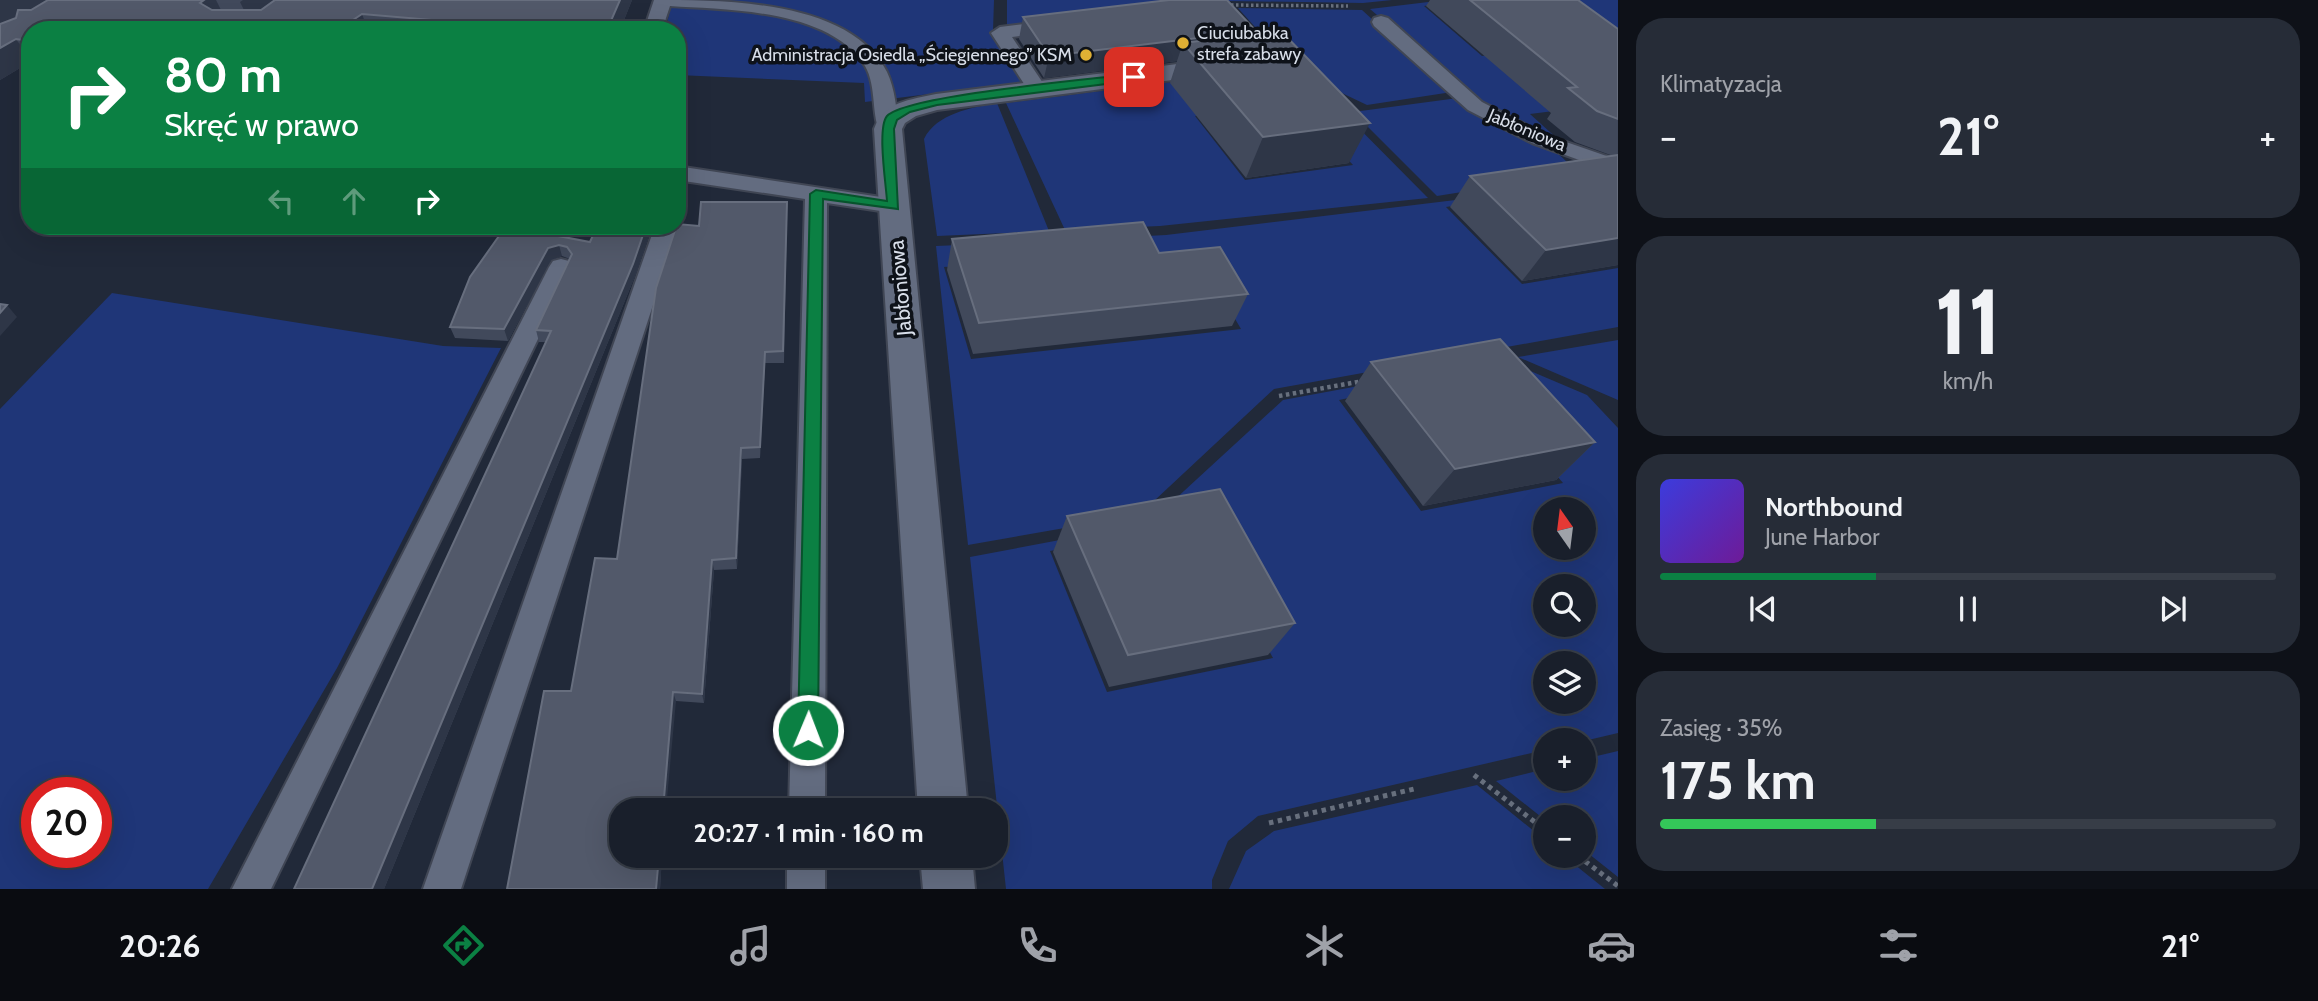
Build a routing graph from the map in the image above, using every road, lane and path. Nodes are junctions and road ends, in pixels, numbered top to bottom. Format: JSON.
{"nodes":[{"id":1,"x":663,"y":0,"type":"edge"},
{"id":2,"x":668,"y":0,"type":"edge"},
{"id":3,"x":1231,"y":5,"type":"edge"},
{"id":4,"x":1349,"y":6,"type":"dead end"},
{"id":5,"x":656,"y":21,"type":"edge"},
{"id":6,"x":1381,"y":22,"type":"dead end"},
{"id":7,"x":1082,"y":23,"type":"edge"},
{"id":8,"x":1256,"y":62,"type":"edge"},
{"id":9,"x":1037,"y":89,"type":"junction"},
{"id":10,"x":888,"y":129,"type":"junction"},
{"id":11,"x":1618,"y":167,"type":"edge"},
{"id":12,"x":686,"y":182,"type":"edge"},
{"id":13,"x":816,"y":194,"type":"junction"},
{"id":14,"x":894,"y":206,"type":"junction"},
{"id":15,"x":664,"y":235,"type":"edge"},
{"id":16,"x":561,"y":267,"type":"dead end"},
{"id":17,"x":1365,"y":380,"type":"dead end"},
{"id":18,"x":1279,"y":396,"type":"dead end"},
{"id":19,"x":1474,"y":775,"type":"dead end"},
{"id":20,"x":1414,"y":789,"type":"dead end"},
{"id":21,"x":807,"y":798,"type":"edge"},
{"id":22,"x":942,"y":798,"type":"edge"},
{"id":23,"x":1533,"y":821,"type":"edge"},
{"id":24,"x":1269,"y":822,"type":"dead end"},
{"id":25,"x":806,"y":868,"type":"edge"},
{"id":26,"x":947,"y":868,"type":"edge"},
{"id":27,"x":1594,"y":868,"type":"edge"},
{"id":28,"x":1618,"y":886,"type":"edge"},
{"id":29,"x":251,"y":889,"type":"edge"},
{"id":30,"x":442,"y":889,"type":"edge"},
{"id":31,"x":806,"y":889,"type":"edge"},
{"id":32,"x":949,"y":889,"type":"edge"}],
"edges":[{"from":1,"to":5,"type":"lane"},
{"from":2,"to":10,"type":"lane"},
{"from":3,"to":4,"type":"path"},
{"from":6,"to":11,"type":"lane","name":"Jabłoniowa"},
{"from":7,"to":9,"type":"lane"},
{"from":8,"to":9,"type":"street"},
{"from":9,"to":10,"type":"street"},
{"from":10,"to":14,"type":"street","name":"Jabłoniowa"},
{"from":12,"to":13,"type":"lane"},
{"from":13,"to":14,"type":"lane"},
{"from":13,"to":21,"type":"lane"},
{"from":14,"to":22,"type":"street","name":"Jabłoniowa"},
{"from":15,"to":30,"type":"lane"},
{"from":16,"to":29,"type":"lane"},
{"from":17,"to":18,"type":"path"},
{"from":19,"to":23,"type":"path"},
{"from":20,"to":24,"type":"path"},
{"from":25,"to":31,"type":"lane"},
{"from":26,"to":32,"type":"street"},
{"from":27,"to":28,"type":"path"}]}
